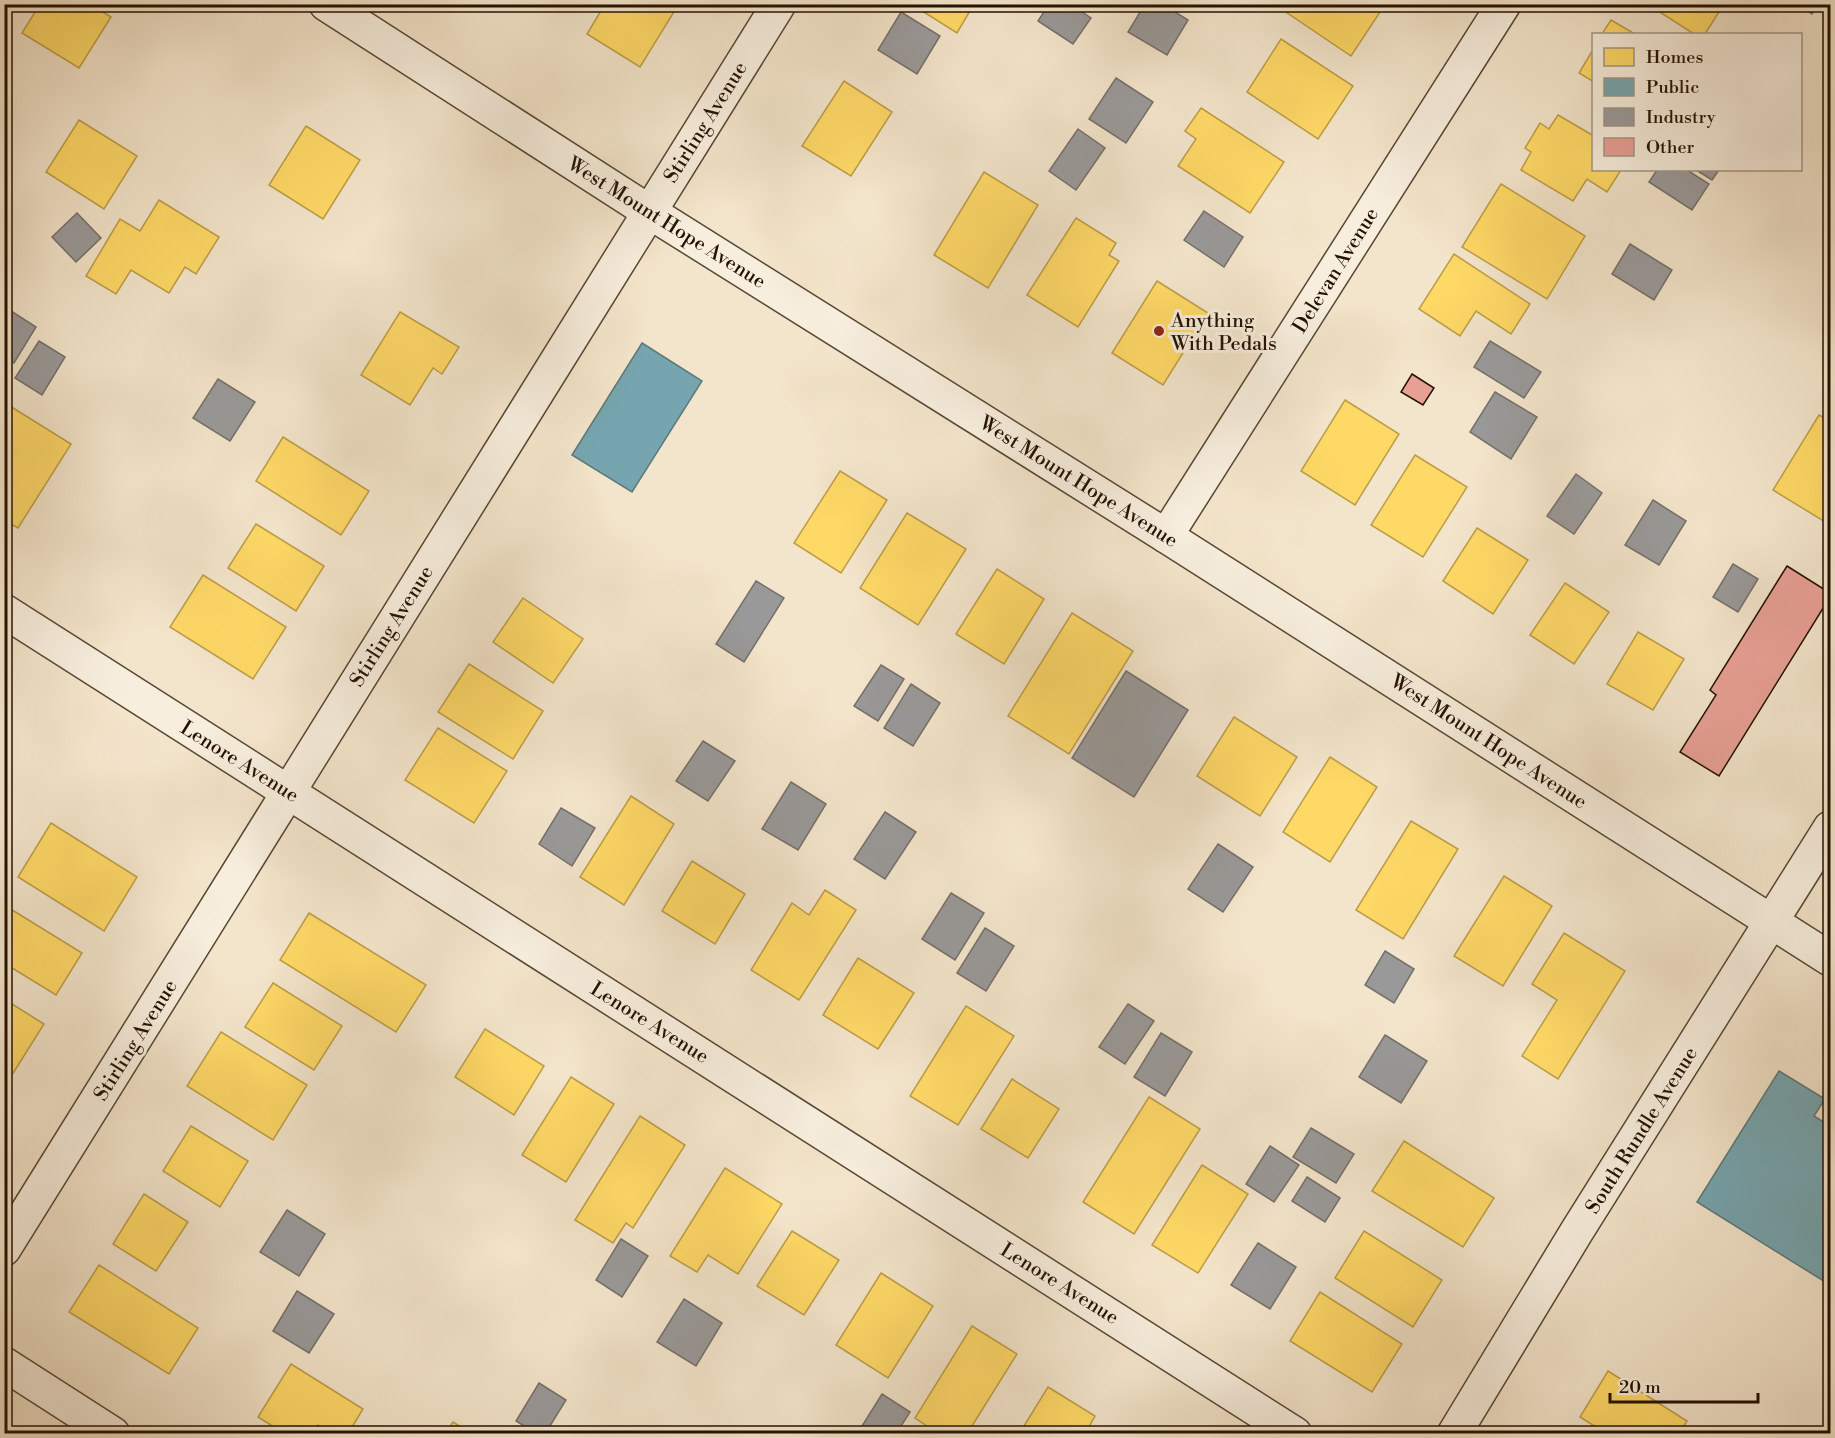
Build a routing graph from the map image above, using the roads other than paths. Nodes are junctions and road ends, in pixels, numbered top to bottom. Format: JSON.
{"nodes":[{"id":1,"x":326,"y":4,"type":"edge"},
{"id":2,"x":779,"y":4,"type":"edge"},
{"id":3,"x":1504,"y":4,"type":"edge"},
{"id":4,"x":648,"y":211,"type":"junction"},
{"id":5,"x":1166,"y":536,"type":"junction"},
{"id":6,"x":4,"y":611,"type":"edge"},
{"id":7,"x":289,"y":792,"type":"junction"},
{"id":8,"x":1830,"y":828,"type":"edge"},
{"id":9,"x":1772,"y":922,"type":"junction"},
{"id":10,"x":1830,"y":959,"type":"edge"},
{"id":11,"x":4,"y":1249,"type":"edge"},
{"id":12,"x":4,"y":1364,"type":"edge"},
{"id":13,"x":113,"y":1434,"type":"edge"},
{"id":14,"x":1295,"y":1434,"type":"edge"},
{"id":15,"x":1454,"y":1434,"type":"edge"}],
"edges":[{"from":1,"to":4,"type":"street","name":"West Mount Hope Avenue"},
{"from":2,"to":4,"type":"street","name":"Stirling Avenue"},
{"from":3,"to":5,"type":"street","name":"Delevan Avenue"},
{"from":4,"to":5,"type":"street","name":"West Mount Hope Avenue"},
{"from":4,"to":7,"type":"street","name":"Stirling Avenue"},
{"from":5,"to":9,"type":"street","name":"West Mount Hope Avenue"},
{"from":6,"to":7,"type":"street","name":"Lenore Avenue"},
{"from":7,"to":11,"type":"street","name":"Stirling Avenue"},
{"from":7,"to":14,"type":"street","name":"Lenore Avenue"},
{"from":8,"to":9,"type":"street","name":"South Rundle Avenue"},
{"from":9,"to":10,"type":"street","name":"West Mount Hope Avenue"},
{"from":9,"to":15,"type":"street","name":"South Rundle Avenue"},
{"from":12,"to":13,"type":"street"}]}
